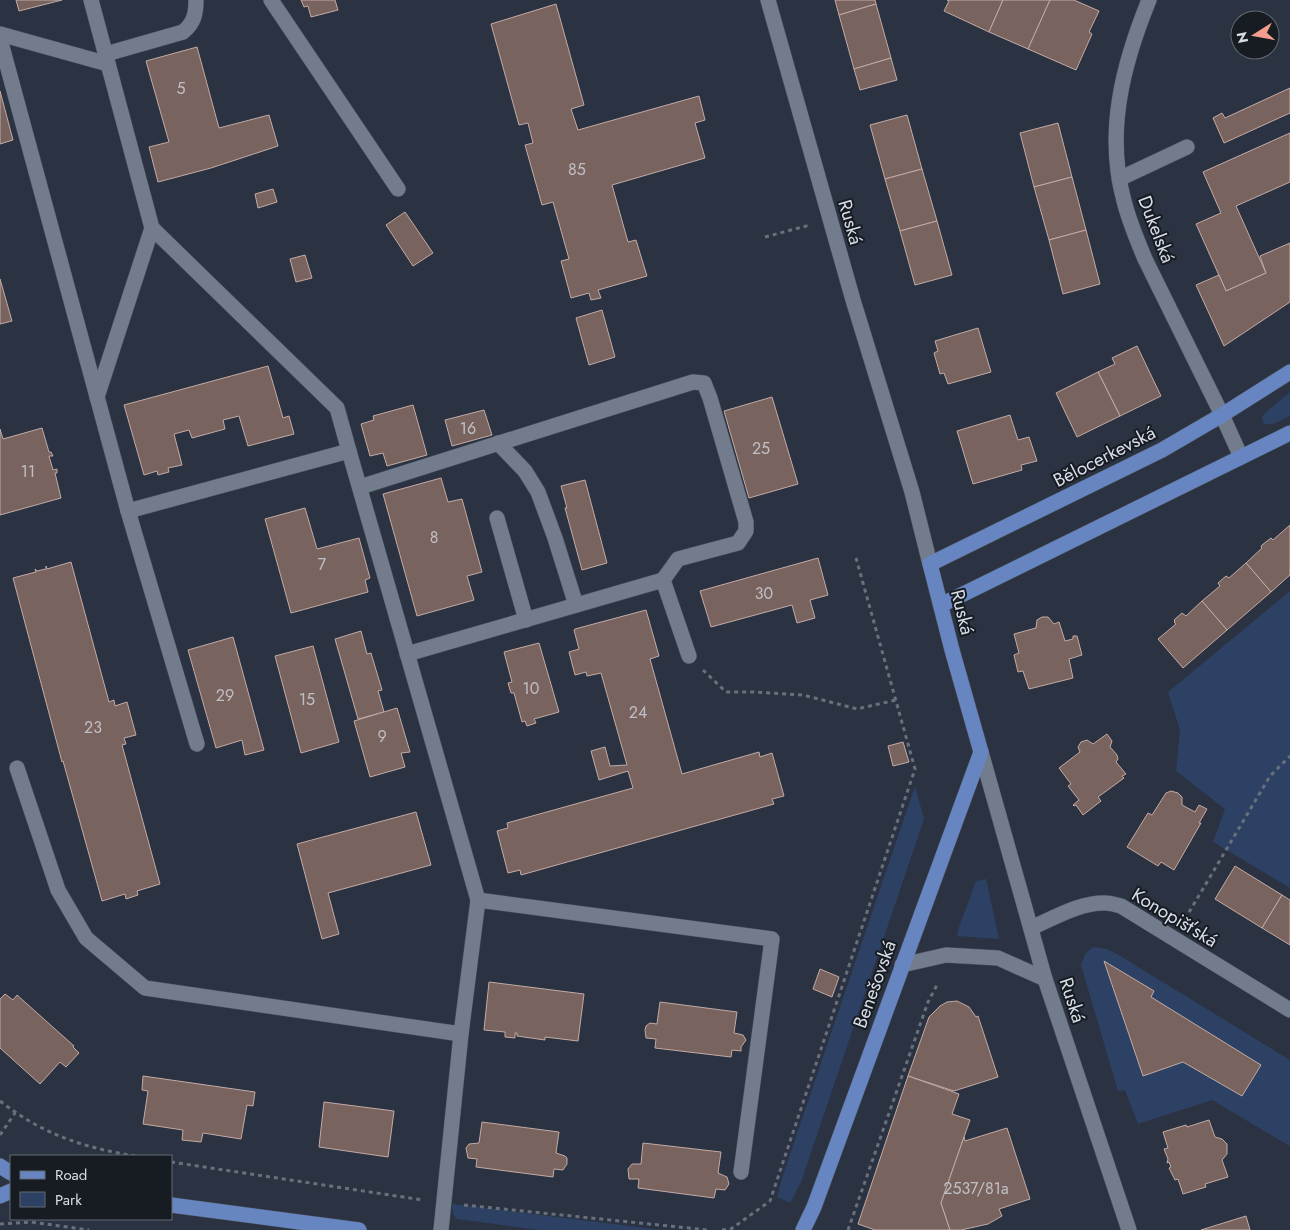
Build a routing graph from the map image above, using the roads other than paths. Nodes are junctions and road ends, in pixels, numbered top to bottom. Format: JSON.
{"nodes":[{"id":1,"x":91,"y":0,"type":"edge"},
{"id":2,"x":196,"y":0,"type":"edge"},
{"id":3,"x":271,"y":0,"type":"edge"},
{"id":4,"x":768,"y":0,"type":"edge"},
{"id":5,"x":1149,"y":0,"type":"edge"},
{"id":6,"x":0,"y":34,"type":"edge"},
{"id":7,"x":0,"y":39,"type":"edge"},
{"id":8,"x":107,"y":59,"type":"junction"},
{"id":9,"x":1187,"y":147,"type":"dead end"},
{"id":10,"x":1119,"y":179,"type":"junction"},
{"id":11,"x":398,"y":189,"type":"dead end"},
{"id":12,"x":152,"y":228,"type":"junction"},
{"id":13,"x":1290,"y":372,"type":"edge"},
{"id":14,"x":97,"y":396,"type":"junction"},
{"id":15,"x":1222,"y":415,"type":"junction"},
{"id":16,"x":1290,"y":433,"type":"edge"},
{"id":17,"x":498,"y":444,"type":"junction"},
{"id":18,"x":349,"y":451,"type":"junction"},
{"id":19,"x":1241,"y":458,"type":"junction"},
{"id":20,"x":360,"y":487,"type":"junction"},
{"id":21,"x":128,"y":511,"type":"junction"},
{"id":22,"x":498,"y":518,"type":"dead end"},
{"id":23,"x":930,"y":564,"type":"junction"},
{"id":24,"x":663,"y":580,"type":"junction"},
{"id":25,"x":576,"y":605,"type":"junction"},
{"id":26,"x":941,"y":605,"type":"junction"},
{"id":27,"x":526,"y":620,"type":"junction"},
{"id":28,"x":408,"y":654,"type":"junction"},
{"id":29,"x":689,"y":656,"type":"road end"},
{"id":30,"x":197,"y":744,"type":"dead end"},
{"id":31,"x":981,"y":752,"type":"junction"},
{"id":32,"x":16,"y":768,"type":"dead end"},
{"id":33,"x":478,"y":900,"type":"junction"},
{"id":34,"x":1031,"y":928,"type":"junction"},
{"id":35,"x":902,"y":966,"type":"junction"},
{"id":36,"x":1046,"y":979,"type":"junction"},
{"id":37,"x":1290,"y":1010,"type":"edge"},
{"id":38,"x":461,"y":1034,"type":"junction"},
{"id":39,"x":741,"y":1172,"type":"dead end"},
{"id":40,"x":172,"y":1205,"type":"edge"},
{"id":41,"x":340,"y":1229,"type":"edge"},
{"id":42,"x":359,"y":1230,"type":"edge"},
{"id":43,"x":441,"y":1230,"type":"edge"},
{"id":44,"x":803,"y":1230,"type":"edge"},
{"id":45,"x":1129,"y":1230,"type":"edge"}],
"edges":[{"from":1,"to":8,"type":"street"},
{"from":2,"to":8,"type":"street"},
{"from":3,"to":11,"type":"street"},
{"from":4,"to":23,"type":"street","name":"Ruská"},
{"from":5,"to":10,"type":"street","name":"Dukelská"},
{"from":6,"to":8,"type":"street"},
{"from":7,"to":14,"type":"street"},
{"from":8,"to":12,"type":"street"},
{"from":9,"to":10,"type":"street"},
{"from":10,"to":15,"type":"street","name":"Dukelská"},
{"from":12,"to":14,"type":"street"},
{"from":12,"to":18,"type":"street"},
{"from":13,"to":15,"type":"main road","name":"Bělocerkevská"},
{"from":14,"to":21,"type":"street"},
{"from":15,"to":19,"type":"street","name":"Dukelská"},
{"from":15,"to":23,"type":"main road","name":"Bělocerkevská"},
{"from":16,"to":19,"type":"main road"},
{"from":17,"to":20,"type":"street"},
{"from":17,"to":24,"type":"street"},
{"from":17,"to":25,"type":"street"},
{"from":18,"to":20,"type":"street"},
{"from":18,"to":21,"type":"street"},
{"from":19,"to":26,"type":"main road"},
{"from":20,"to":28,"type":"street"},
{"from":21,"to":30,"type":"street"},
{"from":22,"to":27,"type":"street"},
{"from":23,"to":26,"type":"main road","name":"Ruská"},
{"from":24,"to":25,"type":"street"},
{"from":24,"to":29,"type":"street"},
{"from":25,"to":27,"type":"street"},
{"from":26,"to":31,"type":"main road","name":"Ruská"},
{"from":27,"to":28,"type":"street"},
{"from":28,"to":33,"type":"street"},
{"from":31,"to":34,"type":"street","name":"Ruská"},
{"from":31,"to":35,"type":"main road","name":"Benešovská"},
{"from":32,"to":38,"type":"street"},
{"from":33,"to":38,"type":"street"},
{"from":33,"to":39,"type":"street"},
{"from":34,"to":36,"type":"street","name":"Ruská"},
{"from":34,"to":37,"type":"street","name":"Konopišťská"},
{"from":35,"to":36,"type":"street"},
{"from":35,"to":44,"type":"main road","name":"Benešovská"},
{"from":36,"to":45,"type":"street","name":"Ruská"},
{"from":38,"to":43,"type":"street"},
{"from":40,"to":41,"type":"main road"},
{"from":41,"to":42,"type":"main road"}]}
